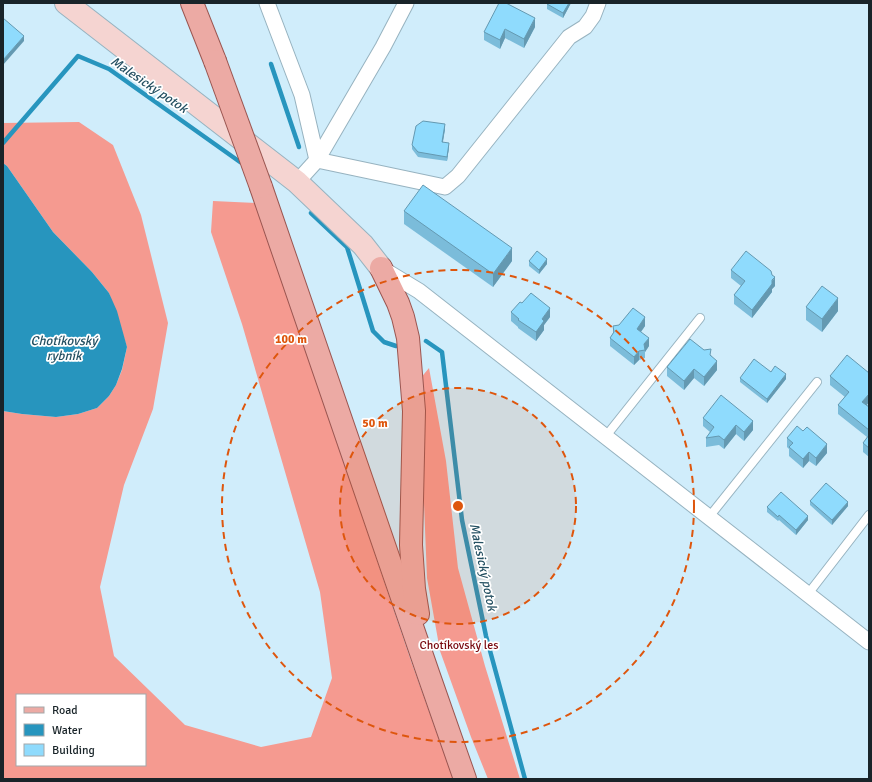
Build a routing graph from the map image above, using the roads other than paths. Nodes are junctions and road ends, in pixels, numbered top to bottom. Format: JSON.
{"nodes":[{"id":1,"x":66,"y":3,"type":"edge"},
{"id":2,"x":192,"y":3,"type":"edge"},
{"id":3,"x":267,"y":3,"type":"edge"},
{"id":4,"x":406,"y":3,"type":"edge"},
{"id":5,"x":598,"y":3,"type":"edge"},
{"id":6,"x":317,"y":160,"type":"junction"},
{"id":7,"x":297,"y":182,"type":"junction"},
{"id":8,"x":381,"y":268,"type":"junction"},
{"id":9,"x":700,"y":318,"type":"dead end"},
{"id":10,"x":817,"y":382,"type":"dead end"},
{"id":11,"x":606,"y":436,"type":"junction"},
{"id":12,"x":869,"y":515,"type":"edge"},
{"id":13,"x":709,"y":517,"type":"junction"},
{"id":14,"x":808,"y":594,"type":"junction"},
{"id":15,"x":869,"y":642,"type":"edge"},
{"id":16,"x":429,"y":676,"type":"junction"},
{"id":17,"x":465,"y":779,"type":"edge"}],
"edges":[{"from":1,"to":7,"type":"street"},
{"from":2,"to":16,"type":"main road","bridge":true},
{"from":3,"to":6,"type":"street"},
{"from":4,"to":6,"type":"street"},
{"from":5,"to":6,"type":"street"},
{"from":6,"to":7,"type":"street"},
{"from":7,"to":8,"type":"street"},
{"from":8,"to":11,"type":"street"},
{"from":8,"to":16,"type":"main road"},
{"from":9,"to":11,"type":"lane"},
{"from":10,"to":13,"type":"lane"},
{"from":11,"to":13,"type":"street"},
{"from":12,"to":14,"type":"lane"},
{"from":13,"to":14,"type":"street"},
{"from":14,"to":15,"type":"street"},
{"from":16,"to":17,"type":"main road"}]}
